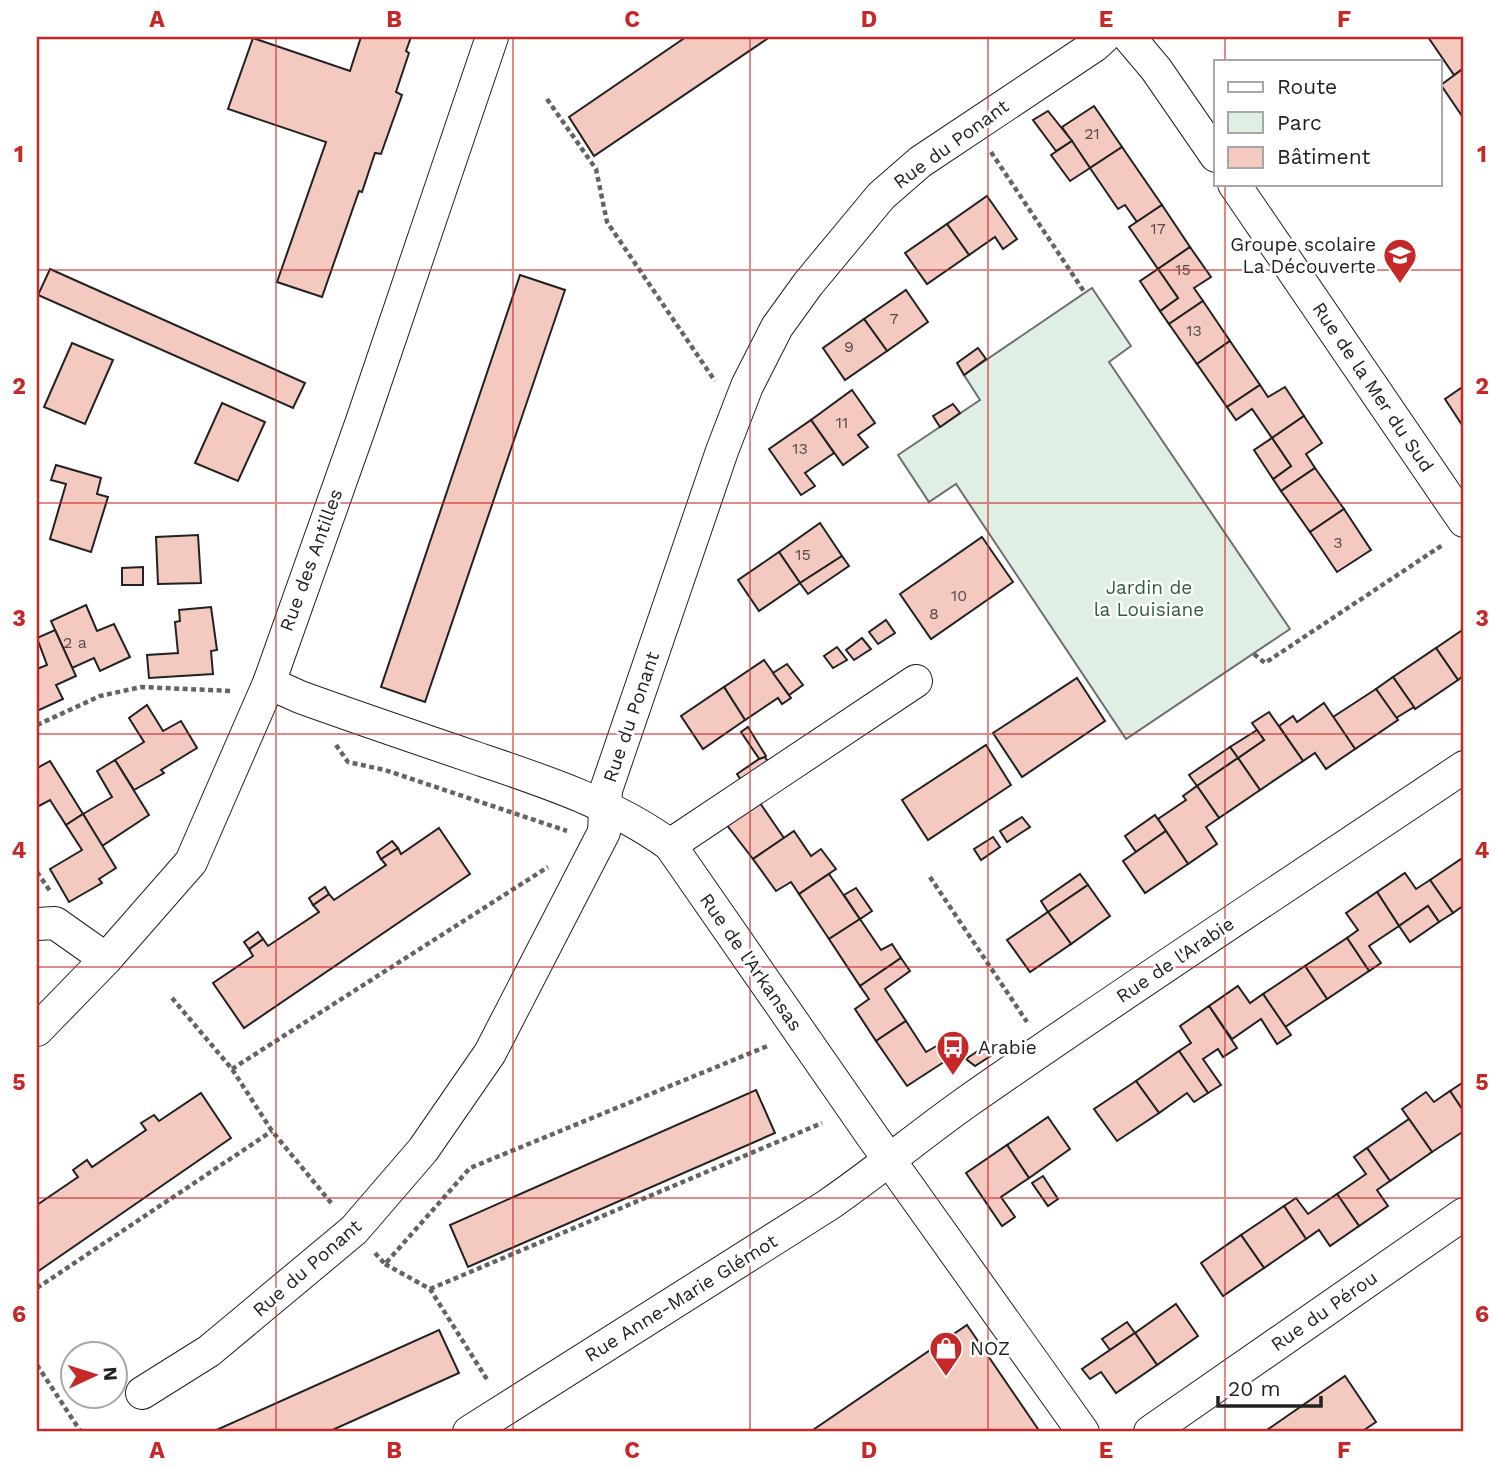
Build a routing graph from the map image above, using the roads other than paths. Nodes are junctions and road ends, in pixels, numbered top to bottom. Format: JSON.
{"nodes":[{"id":1,"x":492,"y":37,"type":"edge"},
{"id":2,"x":1104,"y":37,"type":"edge"},
{"id":3,"x":1129,"y":37,"type":"edge"},
{"id":4,"x":1214,"y":153,"type":"edge"},
{"id":5,"x":1235,"y":186,"type":"edge"},
{"id":6,"x":1459,"y":530,"type":"edge"},
{"id":7,"x":916,"y":681,"type":"dead end"},
{"id":8,"x":266,"y":689,"type":"junction"},
{"id":9,"x":1464,"y":767,"type":"edge"},
{"id":10,"x":605,"y":807,"type":"junction"},
{"id":11,"x":670,"y":845,"type":"junction"},
{"id":12,"x":37,"y":923,"type":"edge"},
{"id":13,"x":106,"y":959,"type":"junction"},
{"id":14,"x":37,"y":1030,"type":"edge"},
{"id":15,"x":891,"y":1160,"type":"junction"},
{"id":16,"x":1464,"y":1214,"type":"edge"},
{"id":17,"x":142,"y":1393,"type":"dead end"},
{"id":18,"x":469,"y":1432,"type":"edge"},
{"id":19,"x":1083,"y":1432,"type":"edge"},
{"id":20,"x":1150,"y":1432,"type":"edge"}],
"edges":[{"from":1,"to":8,"type":"street","name":"Rue des Antilles"},
{"from":2,"to":10,"type":"street","name":"Rue du Ponant"},
{"from":3,"to":4,"type":"street"},
{"from":5,"to":6,"type":"street","name":"Rue de la Mer du Sud"},
{"from":7,"to":11,"type":"street"},
{"from":8,"to":10,"type":"street","name":"Rue de l'Arkansas"},
{"from":8,"to":13,"type":"street","name":"Rue des Antilles"},
{"from":9,"to":15,"type":"street","name":"Rue de l'Arabie"},
{"from":10,"to":11,"type":"street","name":"Rue de l'Arkansas"},
{"from":10,"to":17,"type":"street","name":"Rue du Ponant"},
{"from":11,"to":15,"type":"street","name":"Rue de l'Arkansas"},
{"from":12,"to":13,"type":"street"},
{"from":13,"to":14,"type":"street","name":"Rue des Antilles"},
{"from":15,"to":18,"type":"street","name":"Rue Anne-Marie Glémot"},
{"from":15,"to":19,"type":"street","name":"Rue de l'Arkansas"},
{"from":16,"to":20,"type":"street","name":"Rue du Pérou"}]}
